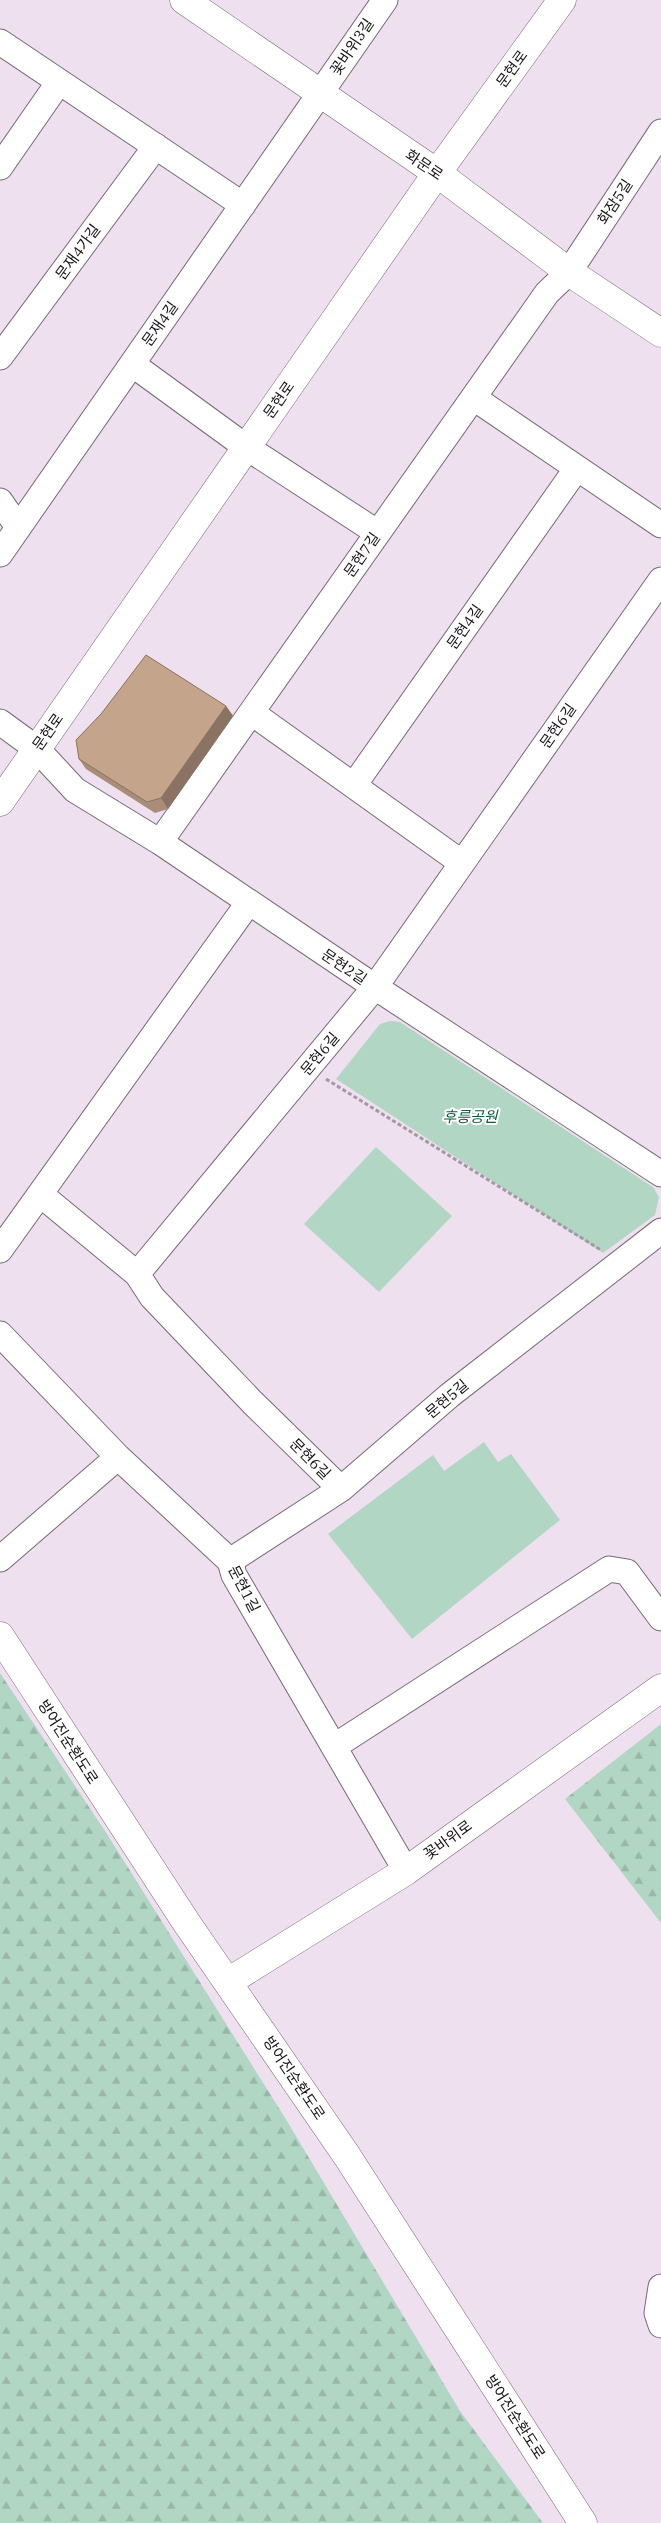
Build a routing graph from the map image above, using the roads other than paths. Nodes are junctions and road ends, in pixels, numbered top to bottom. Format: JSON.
{"nodes":[{"id":1,"x":184,"y":0,"type":"edge"},
{"id":2,"x":385,"y":0,"type":"edge"},
{"id":3,"x":562,"y":0,"type":"edge"},
{"id":4,"x":0,"y":42,"type":"edge"},
{"id":5,"x":60,"y":82,"type":"junction"},
{"id":6,"x":320,"y":95,"type":"junction"},
{"id":7,"x":658,"y":143,"type":"edge"},
{"id":8,"x":156,"y":146,"type":"junction"},
{"id":9,"x":0,"y":167,"type":"edge"},
{"id":10,"x":437,"y":173,"type":"junction"},
{"id":11,"x":243,"y":205,"type":"junction"},
{"id":12,"x":568,"y":272,"type":"junction"},
{"id":13,"x":661,"y":333,"type":"edge"},
{"id":14,"x":0,"y":357,"type":"edge"},
{"id":15,"x":132,"y":364,"type":"junction"},
{"id":16,"x":474,"y":398,"type":"junction"},
{"id":17,"x":246,"y":447,"type":"junction"},
{"id":18,"x":577,"y":468,"type":"junction"},
{"id":19,"x":0,"y":501,"type":"edge"},
{"id":20,"x":661,"y":525,"type":"edge"},
{"id":21,"x":18,"y":527,"type":"junction"},
{"id":22,"x":378,"y":534,"type":"junction"},
{"id":23,"x":0,"y":554,"type":"edge"},
{"id":24,"x":661,"y":580,"type":"edge"},
{"id":25,"x":252,"y":713,"type":"junction"},
{"id":26,"x":0,"y":722,"type":"edge"},
{"id":27,"x":36,"y":749,"type":"junction"},
{"id":28,"x":354,"y":786,"type":"junction"},
{"id":29,"x":0,"y":802,"type":"edge"},
{"id":30,"x":160,"y":842,"type":"junction"},
{"id":31,"x":462,"y":863,"type":"junction"},
{"id":32,"x":249,"y":902,"type":"junction"},
{"id":33,"x":375,"y":987,"type":"junction"},
{"id":34,"x":661,"y":1174,"type":"edge"},
{"id":35,"x":40,"y":1194,"type":"junction"},
{"id":36,"x":661,"y":1231,"type":"edge"},
{"id":37,"x":0,"y":1250,"type":"edge"},
{"id":38,"x":137,"y":1274,"type":"junction"},
{"id":39,"x":0,"y":1334,"type":"edge"},
{"id":40,"x":118,"y":1457,"type":"junction"},
{"id":41,"x":341,"y":1489,"type":"junction"},
{"id":42,"x":0,"y":1559,"type":"edge"},
{"id":43,"x":230,"y":1561,"type":"junction"},
{"id":44,"x":661,"y":1618,"type":"edge"},
{"id":45,"x":0,"y":1636,"type":"edge"},
{"id":46,"x":661,"y":1688,"type":"edge"},
{"id":47,"x":335,"y":1746,"type":"junction"},
{"id":48,"x":406,"y":1871,"type":"junction"},
{"id":49,"x":228,"y":1982,"type":"junction"},
{"id":50,"x":661,"y":2287,"type":"edge"},
{"id":51,"x":661,"y":2325,"type":"edge"},
{"id":52,"x":583,"y":2523,"type":"edge"}],
"edges":[{"from":1,"to":6,"type":"street","name":"화문로"},
{"from":2,"to":6,"type":"street","name":"꽃바위3길"},
{"from":3,"to":10,"type":"street","name":"문현로"},
{"from":4,"to":5,"type":"street"},
{"from":5,"to":8,"type":"street"},
{"from":5,"to":9,"type":"street"},
{"from":6,"to":10,"type":"street","name":"화문로"},
{"from":6,"to":11,"type":"street","name":"문재4길"},
{"from":7,"to":12,"type":"street","name":"화잠5길"},
{"from":8,"to":11,"type":"street"},
{"from":8,"to":14,"type":"street","name":"문재4가길"},
{"from":10,"to":12,"type":"street","name":"화문로"},
{"from":10,"to":17,"type":"street","name":"문현로"},
{"from":11,"to":15,"type":"street","name":"문재4길"},
{"from":12,"to":13,"type":"street","name":"화문로"},
{"from":12,"to":16,"type":"street","name":"문현7길"},
{"from":15,"to":17,"type":"street"},
{"from":15,"to":21,"type":"street","name":"문재4길"},
{"from":16,"to":18,"type":"street"},
{"from":16,"to":22,"type":"street","name":"문현7길"},
{"from":17,"to":22,"type":"street"},
{"from":17,"to":27,"type":"street","name":"문현로"},
{"from":18,"to":20,"type":"street"},
{"from":18,"to":28,"type":"street","name":"문현4길"},
{"from":19,"to":21,"type":"street"},
{"from":21,"to":23,"type":"street","name":"문재4길"},
{"from":22,"to":25,"type":"street","name":"문현7길"},
{"from":24,"to":31,"type":"street","name":"문현6길"},
{"from":25,"to":28,"type":"street"},
{"from":25,"to":30,"type":"street","name":"문현7길"},
{"from":26,"to":27,"type":"street","name":"문현2길"},
{"from":27,"to":29,"type":"street","name":"문현로"},
{"from":27,"to":30,"type":"street","name":"문현2길"},
{"from":28,"to":31,"type":"street"},
{"from":30,"to":32,"type":"street","name":"문현2길"},
{"from":31,"to":33,"type":"street","name":"문현6길"},
{"from":32,"to":33,"type":"street","name":"문현2길"},
{"from":32,"to":35,"type":"street"},
{"from":33,"to":34,"type":"street","name":"문현2길"},
{"from":33,"to":38,"type":"street","name":"문현6길"},
{"from":35,"to":37,"type":"street"},
{"from":35,"to":38,"type":"street"},
{"from":36,"to":41,"type":"street","name":"문현5길"},
{"from":38,"to":41,"type":"street","name":"문현6길"},
{"from":39,"to":40,"type":"street","name":"문현1길"},
{"from":40,"to":42,"type":"street"},
{"from":40,"to":43,"type":"street","name":"문현1길"},
{"from":41,"to":43,"type":"street","name":"문현5길"},
{"from":43,"to":47,"type":"street","name":"문현1길"},
{"from":44,"to":47,"type":"street"},
{"from":45,"to":49,"type":"street","name":"방어진순환도로"},
{"from":46,"to":48,"type":"street","name":"꽃바위로"},
{"from":47,"to":48,"type":"street","name":"문현1길"},
{"from":48,"to":49,"type":"street","name":"꽃바위로"},
{"from":49,"to":52,"type":"street","name":"방어진순환도로"},
{"from":50,"to":51,"type":"street"}]}
